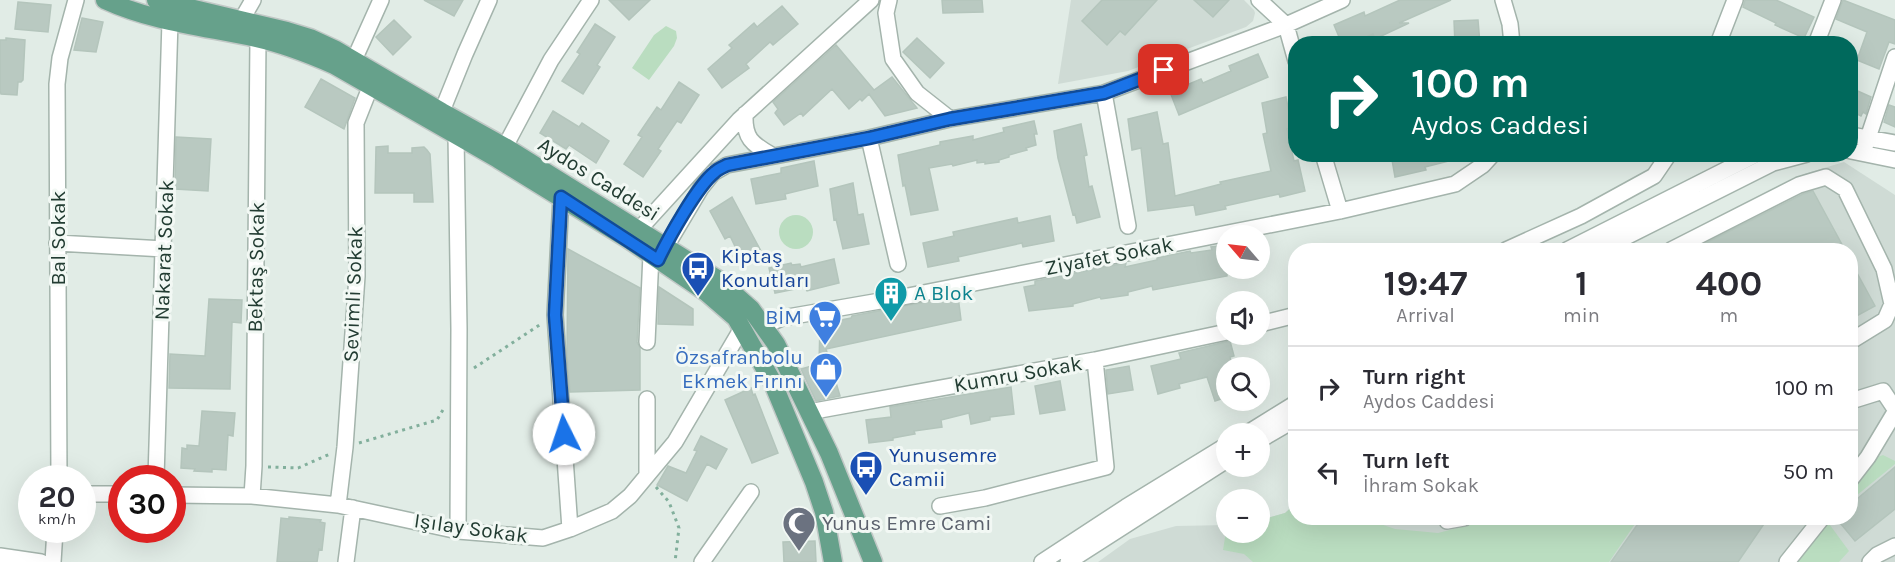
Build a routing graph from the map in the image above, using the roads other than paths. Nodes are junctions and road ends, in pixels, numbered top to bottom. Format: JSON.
{"nodes":[{"id":1,"x":76,"y":0,"type":"edge"},
{"id":2,"x":105,"y":0,"type":"edge"},
{"id":3,"x":156,"y":0,"type":"edge"},
{"id":4,"x":253,"y":0,"type":"edge"},
{"id":5,"x":381,"y":0,"type":"edge"},
{"id":6,"x":489,"y":0,"type":"edge"},
{"id":7,"x":591,"y":0,"type":"edge"},
{"id":8,"x":870,"y":0,"type":"edge"},
{"id":9,"x":888,"y":0,"type":"edge"},
{"id":10,"x":1259,"y":0,"type":"edge"},
{"id":11,"x":1342,"y":0,"type":"edge"},
{"id":12,"x":1503,"y":0,"type":"edge"},
{"id":13,"x":1735,"y":0,"type":"edge"},
{"id":14,"x":1833,"y":0,"type":"edge"},
{"id":15,"x":242,"y":20,"type":"junction"},
{"id":16,"x":170,"y":21,"type":"junction"},
{"id":17,"x":1286,"y":25,"type":"junction"},
{"id":18,"x":259,"y":31,"type":"junction"},
{"id":19,"x":1289,"y":36,"type":"edge"},
{"id":20,"x":1511,"y":36,"type":"edge"},
{"id":21,"x":1721,"y":36,"type":"edge"},
{"id":22,"x":1819,"y":36,"type":"edge"},
{"id":23,"x":1895,"y":57,"type":"edge"},
{"id":24,"x":354,"y":60,"type":"junction"},
{"id":25,"x":371,"y":85,"type":"junction"},
{"id":26,"x":1104,"y":93,"type":"junction"},
{"id":27,"x":745,"y":114,"type":"junction"},
{"id":28,"x":440,"y":118,"type":"junction"},
{"id":29,"x":950,"y":119,"type":"junction"},
{"id":30,"x":456,"y":135,"type":"junction"},
{"id":31,"x":1858,"y":136,"type":"edge"},
{"id":32,"x":1869,"y":137,"type":"junction"},
{"id":33,"x":869,"y":138,"type":"junction"},
{"id":34,"x":1895,"y":143,"type":"edge"},
{"id":35,"x":1858,"y":151,"type":"edge"},
{"id":36,"x":1858,"y":152,"type":"edge"},
{"id":37,"x":502,"y":153,"type":"junction"},
{"id":38,"x":773,"y":156,"type":"junction"},
{"id":39,"x":1895,"y":160,"type":"edge"},
{"id":40,"x":1325,"y":162,"type":"edge"},
{"id":41,"x":1486,"y":162,"type":"edge"},
{"id":42,"x":1663,"y":162,"type":"edge"},
{"id":43,"x":1741,"y":162,"type":"edge"},
{"id":44,"x":1768,"y":162,"type":"edge"},
{"id":45,"x":561,"y":197,"type":"junction"},
{"id":46,"x":1340,"y":211,"type":"junction"},
{"id":47,"x":1128,"y":226,"type":"dead end"},
{"id":48,"x":636,"y":237,"type":"junction"},
{"id":49,"x":57,"y":243,"type":"junction"},
{"id":50,"x":1521,"y":243,"type":"edge"},
{"id":51,"x":1581,"y":243,"type":"edge"},
{"id":52,"x":1613,"y":243,"type":"edge"},
{"id":53,"x":1685,"y":243,"type":"edge"},
{"id":54,"x":164,"y":249,"type":"junction"},
{"id":55,"x":658,"y":254,"type":"junction"},
{"id":56,"x":898,"y":264,"type":"dead end"},
{"id":57,"x":1288,"y":317,"type":"edge"},
{"id":58,"x":1270,"y":322,"type":"edge"},
{"id":59,"x":764,"y":326,"type":"junction"},
{"id":60,"x":742,"y":328,"type":"junction"},
{"id":61,"x":1216,"y":334,"type":"edge"},
{"id":62,"x":1858,"y":337,"type":"edge"},
{"id":63,"x":647,"y":342,"type":"dead end"},
{"id":64,"x":1095,"y":360,"type":"junction"},
{"id":65,"x":647,"y":399,"type":"dead end"},
{"id":66,"x":1858,"y":399,"type":"edge"},
{"id":67,"x":1288,"y":408,"type":"edge"},
{"id":68,"x":1895,"y":410,"type":"edge"},
{"id":69,"x":808,"y":412,"type":"junction"},
{"id":70,"x":1264,"y":423,"type":"edge"},
{"id":71,"x":1288,"y":424,"type":"edge"},
{"id":72,"x":1270,"y":434,"type":"edge"},
{"id":73,"x":1216,"y":452,"type":"edge"},
{"id":74,"x":58,"y":465,"type":"edge"},
{"id":75,"x":156,"y":465,"type":"edge"},
{"id":76,"x":1216,"y":467,"type":"edge"},
{"id":77,"x":1858,"y":470,"type":"edge"},
{"id":78,"x":647,"y":475,"type":"junction"},
{"id":79,"x":751,"y":492,"type":"dead end"},
{"id":80,"x":186,"y":495,"type":"edge"},
{"id":81,"x":252,"y":496,"type":"junction"},
{"id":82,"x":940,"y":506,"type":"dead end"},
{"id":83,"x":345,"y":507,"type":"junction"},
{"id":84,"x":856,"y":522,"type":"junction"},
{"id":85,"x":1816,"y":525,"type":"edge"},
{"id":86,"x":570,"y":529,"type":"junction"},
{"id":87,"x":458,"y":531,"type":"junction"},
{"id":88,"x":54,"y":543,"type":"edge"},
{"id":89,"x":1895,"y":546,"type":"edge"},
{"id":90,"x":0,"y":556,"type":"edge"},
{"id":91,"x":41,"y":562,"type":"edge"},
{"id":92,"x":52,"y":562,"type":"edge"},
{"id":93,"x":346,"y":562,"type":"edge"},
{"id":94,"x":702,"y":562,"type":"edge"},
{"id":95,"x":833,"y":562,"type":"edge"},
{"id":96,"x":873,"y":562,"type":"edge"},
{"id":97,"x":884,"y":562,"type":"edge"},
{"id":98,"x":1042,"y":562,"type":"edge"},
{"id":99,"x":1068,"y":562,"type":"edge"},
{"id":100,"x":1788,"y":562,"type":"edge"},
{"id":101,"x":1870,"y":562,"type":"edge"}],
"edges":[{"from":1,"to":49,"type":"street","name":"Bal Sokak"},
{"from":2,"to":16,"type":"main road","name":"Aydos Caddesi"},
{"from":3,"to":15,"type":"main road","name":"Aydos Caddesi"},
{"from":4,"to":15,"type":"street"},
{"from":5,"to":24,"type":"street"},
{"from":6,"to":28,"type":"street"},
{"from":7,"to":37,"type":"street"},
{"from":8,"to":27,"type":"street"},
{"from":9,"to":29,"type":"street"},
{"from":10,"to":17,"type":"street"},
{"from":11,"to":17,"type":"street"},
{"from":12,"to":20,"type":"street"},
{"from":13,"to":21,"type":"street"},
{"from":14,"to":22,"type":"street"},
{"from":15,"to":18,"type":"main road","name":"Aydos Caddesi"},
{"from":16,"to":18,"type":"main road","name":"Aydos Caddesi"},
{"from":16,"to":54,"type":"street","name":"Nakarat Sokak"},
{"from":17,"to":19,"type":"street"},
{"from":17,"to":26,"type":"street"},
{"from":18,"to":24,"type":"main road","name":"Aydos Caddesi"},
{"from":18,"to":25,"type":"main road","name":"Aydos Caddesi"},
{"from":18,"to":81,"type":"street","name":"Bektaş Sokak"},
{"from":23,"to":32,"type":"street"},
{"from":24,"to":28,"type":"main road","name":"Aydos Caddesi"},
{"from":25,"to":28,"type":"main road","name":"Aydos Caddesi"},
{"from":25,"to":83,"type":"street","name":"Sevimli Sokak"},
{"from":26,"to":29,"type":"street"},
{"from":26,"to":47,"type":"street"},
{"from":27,"to":38,"type":"street"},
{"from":27,"to":48,"type":"street"},
{"from":28,"to":30,"type":"main road","name":"Aydos Caddesi"},
{"from":28,"to":37,"type":"main road","name":"Aydos Caddesi"},
{"from":29,"to":33,"type":"street"},
{"from":30,"to":37,"type":"main road","name":"Aydos Caddesi"},
{"from":30,"to":87,"type":"street"},
{"from":31,"to":32,"type":"street"},
{"from":32,"to":34,"type":"street"},
{"from":32,"to":35,"type":"street"},
{"from":33,"to":38,"type":"street"},
{"from":33,"to":56,"type":"street"},
{"from":36,"to":39,"type":"street"},
{"from":37,"to":45,"type":"main road","name":"Aydos Caddesi"},
{"from":37,"to":48,"type":"main road","name":"Aydos Caddesi"},
{"from":38,"to":55,"type":"street"},
{"from":40,"to":46,"type":"street"},
{"from":41,"to":46,"type":"street","name":"Ziyafet Sokak"},
{"from":42,"to":50,"type":"street"},
{"from":43,"to":51,"type":"street"},
{"from":44,"to":52,"type":"street"},
{"from":45,"to":48,"type":"main road","name":"Aydos Caddesi"},
{"from":45,"to":86,"type":"street"},
{"from":46,"to":59,"type":"street","name":"Ziyafet Sokak"},
{"from":48,"to":55,"type":"main road","name":"Aydos Caddesi"},
{"from":49,"to":54,"type":"street"},
{"from":49,"to":74,"type":"street","name":"Bal Sokak"},
{"from":53,"to":62,"type":"street"},
{"from":54,"to":75,"type":"street","name":"Nakarat Sokak"},
{"from":55,"to":59,"type":"main road","name":"Aydos Caddesi"},
{"from":55,"to":60,"type":"main road","name":"Aydos Caddesi"},
{"from":55,"to":63,"type":"street"},
{"from":57,"to":58,"type":"street"},
{"from":59,"to":69,"type":"main road","name":"Aydos Caddesi"},
{"from":60,"to":78,"type":"street","name":"Işılay Sokak"},
{"from":60,"to":95,"type":"main road","name":"Aydos Caddesi"},
{"from":61,"to":64,"type":"street","name":"Kumru Sokak"},
{"from":64,"to":69,"type":"street","name":"Kumru Sokak"},
{"from":64,"to":82,"type":"street"},
{"from":65,"to":78,"type":"street"},
{"from":66,"to":68,"type":"street"},
{"from":67,"to":70,"type":"street"},
{"from":68,"to":77,"type":"street"},
{"from":69,"to":84,"type":"main road","name":"Aydos Caddesi"},
{"from":71,"to":72,"type":"street"},
{"from":73,"to":98,"type":"street"},
{"from":76,"to":99,"type":"street"},
{"from":78,"to":86,"type":"street","name":"Işılay Sokak"},
{"from":79,"to":94,"type":"street"},
{"from":80,"to":81,"type":"street","name":"Işılay Sokak"},
{"from":81,"to":83,"type":"street","name":"Işılay Sokak"},
{"from":83,"to":87,"type":"street","name":"Işılay Sokak"},
{"from":83,"to":93,"type":"street","name":"Sevimli Sokak"},
{"from":84,"to":96,"type":"main road","name":"Aydos Caddesi"},
{"from":84,"to":97,"type":"main road"},
{"from":85,"to":100,"type":"street"},
{"from":86,"to":87,"type":"street","name":"Işılay Sokak"},
{"from":88,"to":92,"type":"street"},
{"from":89,"to":101,"type":"street"},
{"from":90,"to":91,"type":"street"}]}
